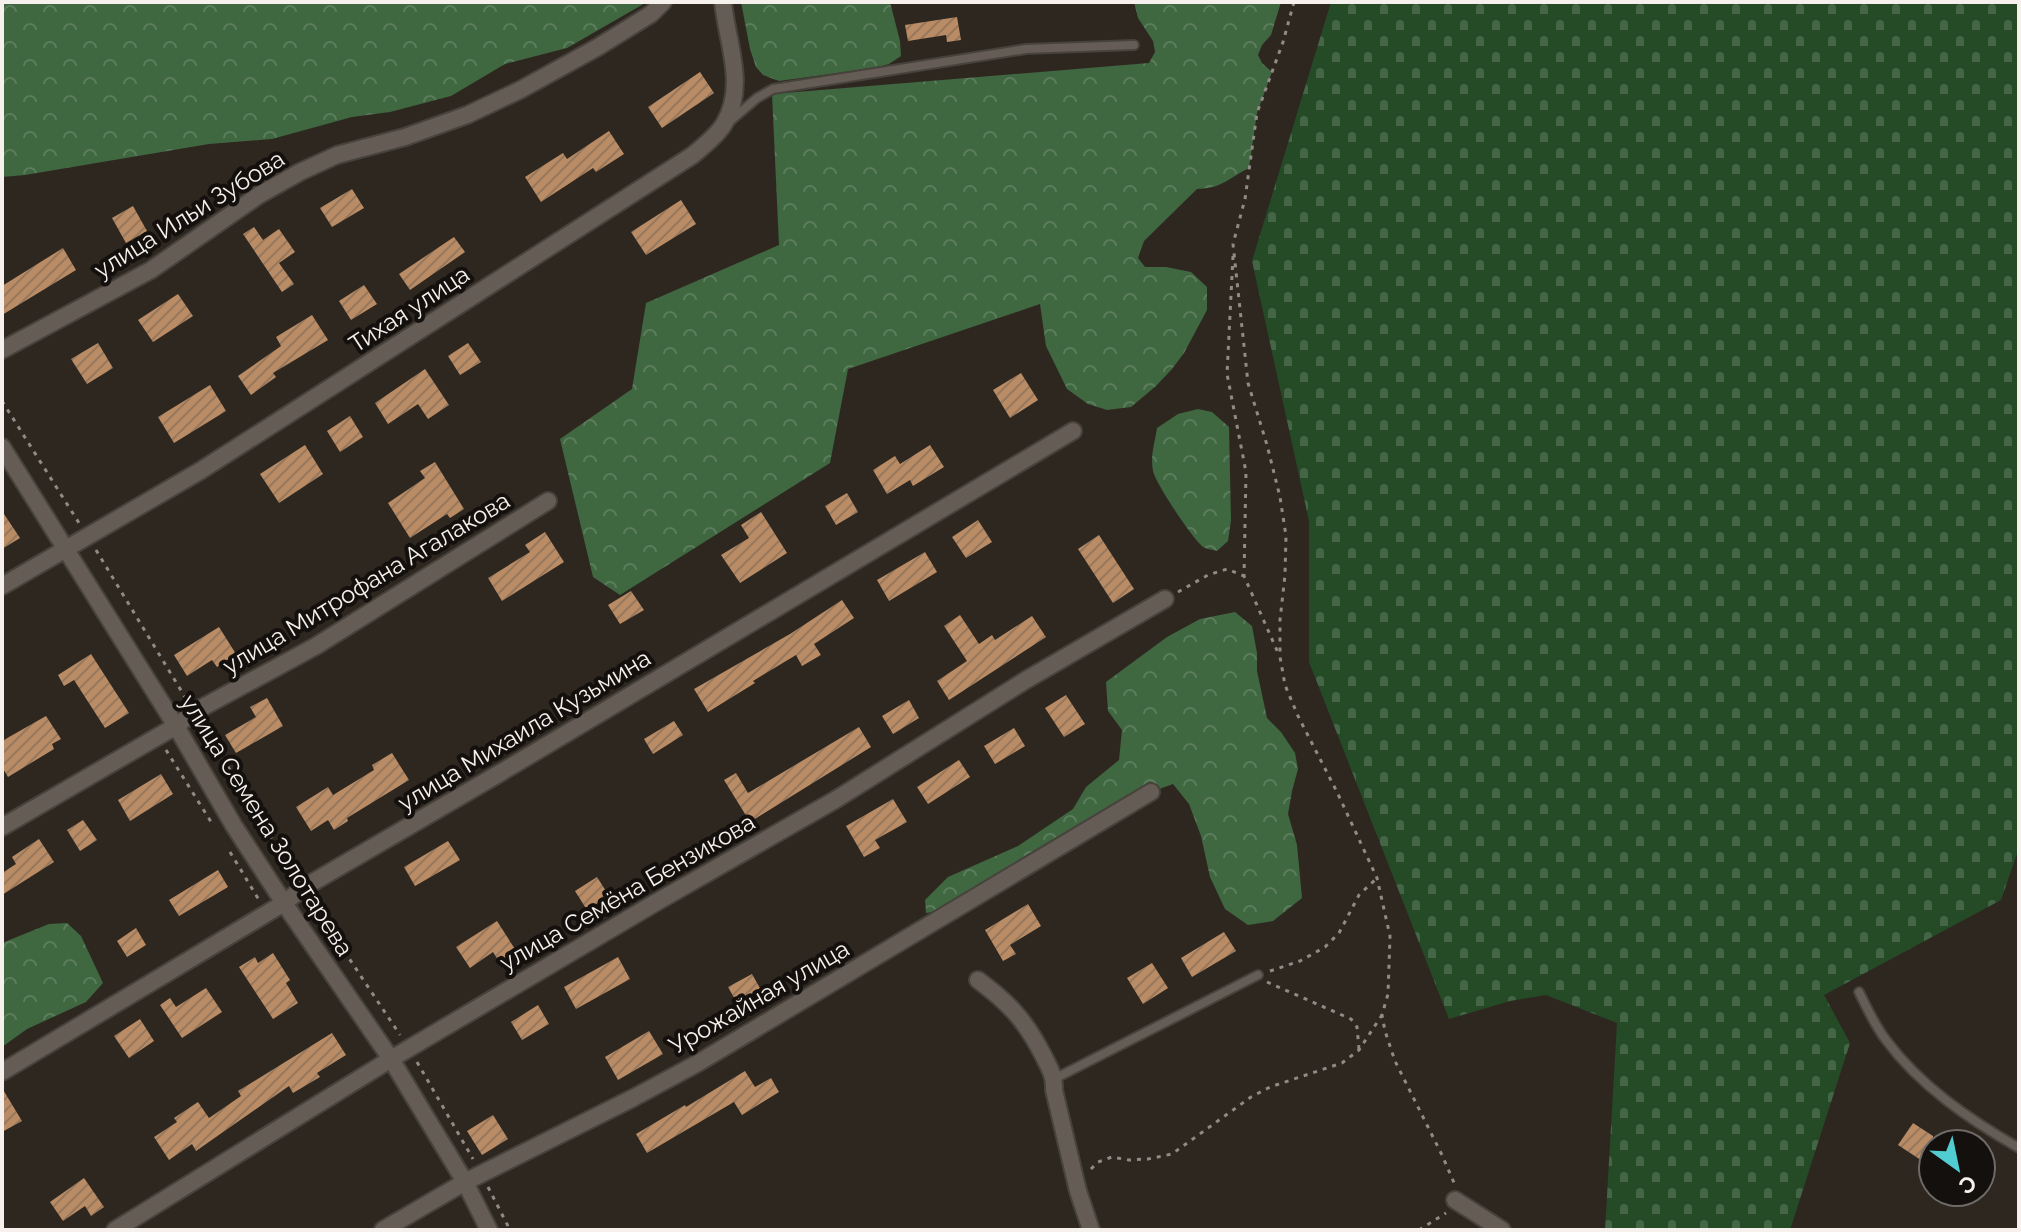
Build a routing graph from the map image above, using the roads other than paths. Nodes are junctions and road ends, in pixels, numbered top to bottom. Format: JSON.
{"nodes":[{"id":1,"x":663,"y":2,"type":"edge"},
{"id":2,"x":723,"y":2,"type":"edge"},
{"id":3,"x":1134,"y":45,"type":"dead end"},
{"id":4,"x":723,"y":126,"type":"junction"},
{"id":5,"x":2,"y":350,"type":"edge"},
{"id":6,"x":1073,"y":431,"type":"dead end"},
{"id":7,"x":2,"y":447,"type":"edge"},
{"id":8,"x":548,"y":501,"type":"dead end"},
{"id":9,"x":66,"y":548,"type":"junction"},
{"id":10,"x":2,"y":586,"type":"edge"},
{"id":11,"x":1165,"y":599,"type":"road end"},
{"id":12,"x":176,"y":726,"type":"junction"},
{"id":13,"x":1151,"y":792,"type":"dead end"},
{"id":14,"x":2,"y":827,"type":"edge"},
{"id":15,"x":284,"y":903,"type":"junction"},
{"id":16,"x":1258,"y":975,"type":"road end"},
{"id":17,"x":978,"y":980,"type":"dead end"},
{"id":18,"x":1859,"y":992,"type":"dead end"},
{"id":19,"x":391,"y":1059,"type":"junction"},
{"id":20,"x":2,"y":1072,"type":"edge"},
{"id":21,"x":1054,"y":1079,"type":"junction"},
{"id":22,"x":2019,"y":1148,"type":"edge"},
{"id":23,"x":465,"y":1182,"type":"junction"},
{"id":24,"x":1455,"y":1200,"type":"road end"},
{"id":25,"x":115,"y":1230,"type":"edge"},
{"id":26,"x":383,"y":1230,"type":"edge"},
{"id":27,"x":489,"y":1230,"type":"edge"},
{"id":28,"x":1091,"y":1230,"type":"edge"},
{"id":29,"x":1502,"y":1230,"type":"edge"}],
"edges":[{"from":1,"to":5,"type":"street","name":"улица Ильи Зубова"},
{"from":2,"to":4,"type":"street","name":"Тихая улица"},
{"from":3,"to":4,"type":"lane"},
{"from":4,"to":9,"type":"street","name":"Тихая улица"},
{"from":6,"to":15,"type":"street","name":"улица Михаила Кузьмина"},
{"from":7,"to":9,"type":"street","name":"улица Семена Золотарева"},
{"from":8,"to":12,"type":"street","name":"улица Митрофана Агалакова"},
{"from":9,"to":10,"type":"street","name":"Тихая улица"},
{"from":9,"to":12,"type":"street","name":"улица Семена Золотарева"},
{"from":11,"to":19,"type":"street","name":"улица Семёна Бензикова"},
{"from":12,"to":14,"type":"street","name":"улица Митрофана Агалакова"},
{"from":12,"to":15,"type":"street","name":"улица Семена Золотарева"},
{"from":13,"to":23,"type":"street","name":"Урожайная улица"},
{"from":15,"to":19,"type":"street","name":"улица Семена Золотарева"},
{"from":15,"to":20,"type":"street","name":"улица Михаила Кузьмина"},
{"from":16,"to":21,"type":"lane"},
{"from":17,"to":21,"type":"street"},
{"from":18,"to":22,"type":"lane"},
{"from":19,"to":23,"type":"street","name":"улица Семена Золотарева"},
{"from":19,"to":25,"type":"street","name":"улица Семёна Бензикова"},
{"from":21,"to":28,"type":"street"},
{"from":23,"to":26,"type":"street","name":"Урожайная улица"},
{"from":23,"to":27,"type":"street","name":"улица Семена Золотарева"},
{"from":24,"to":29,"type":"street"}]}
